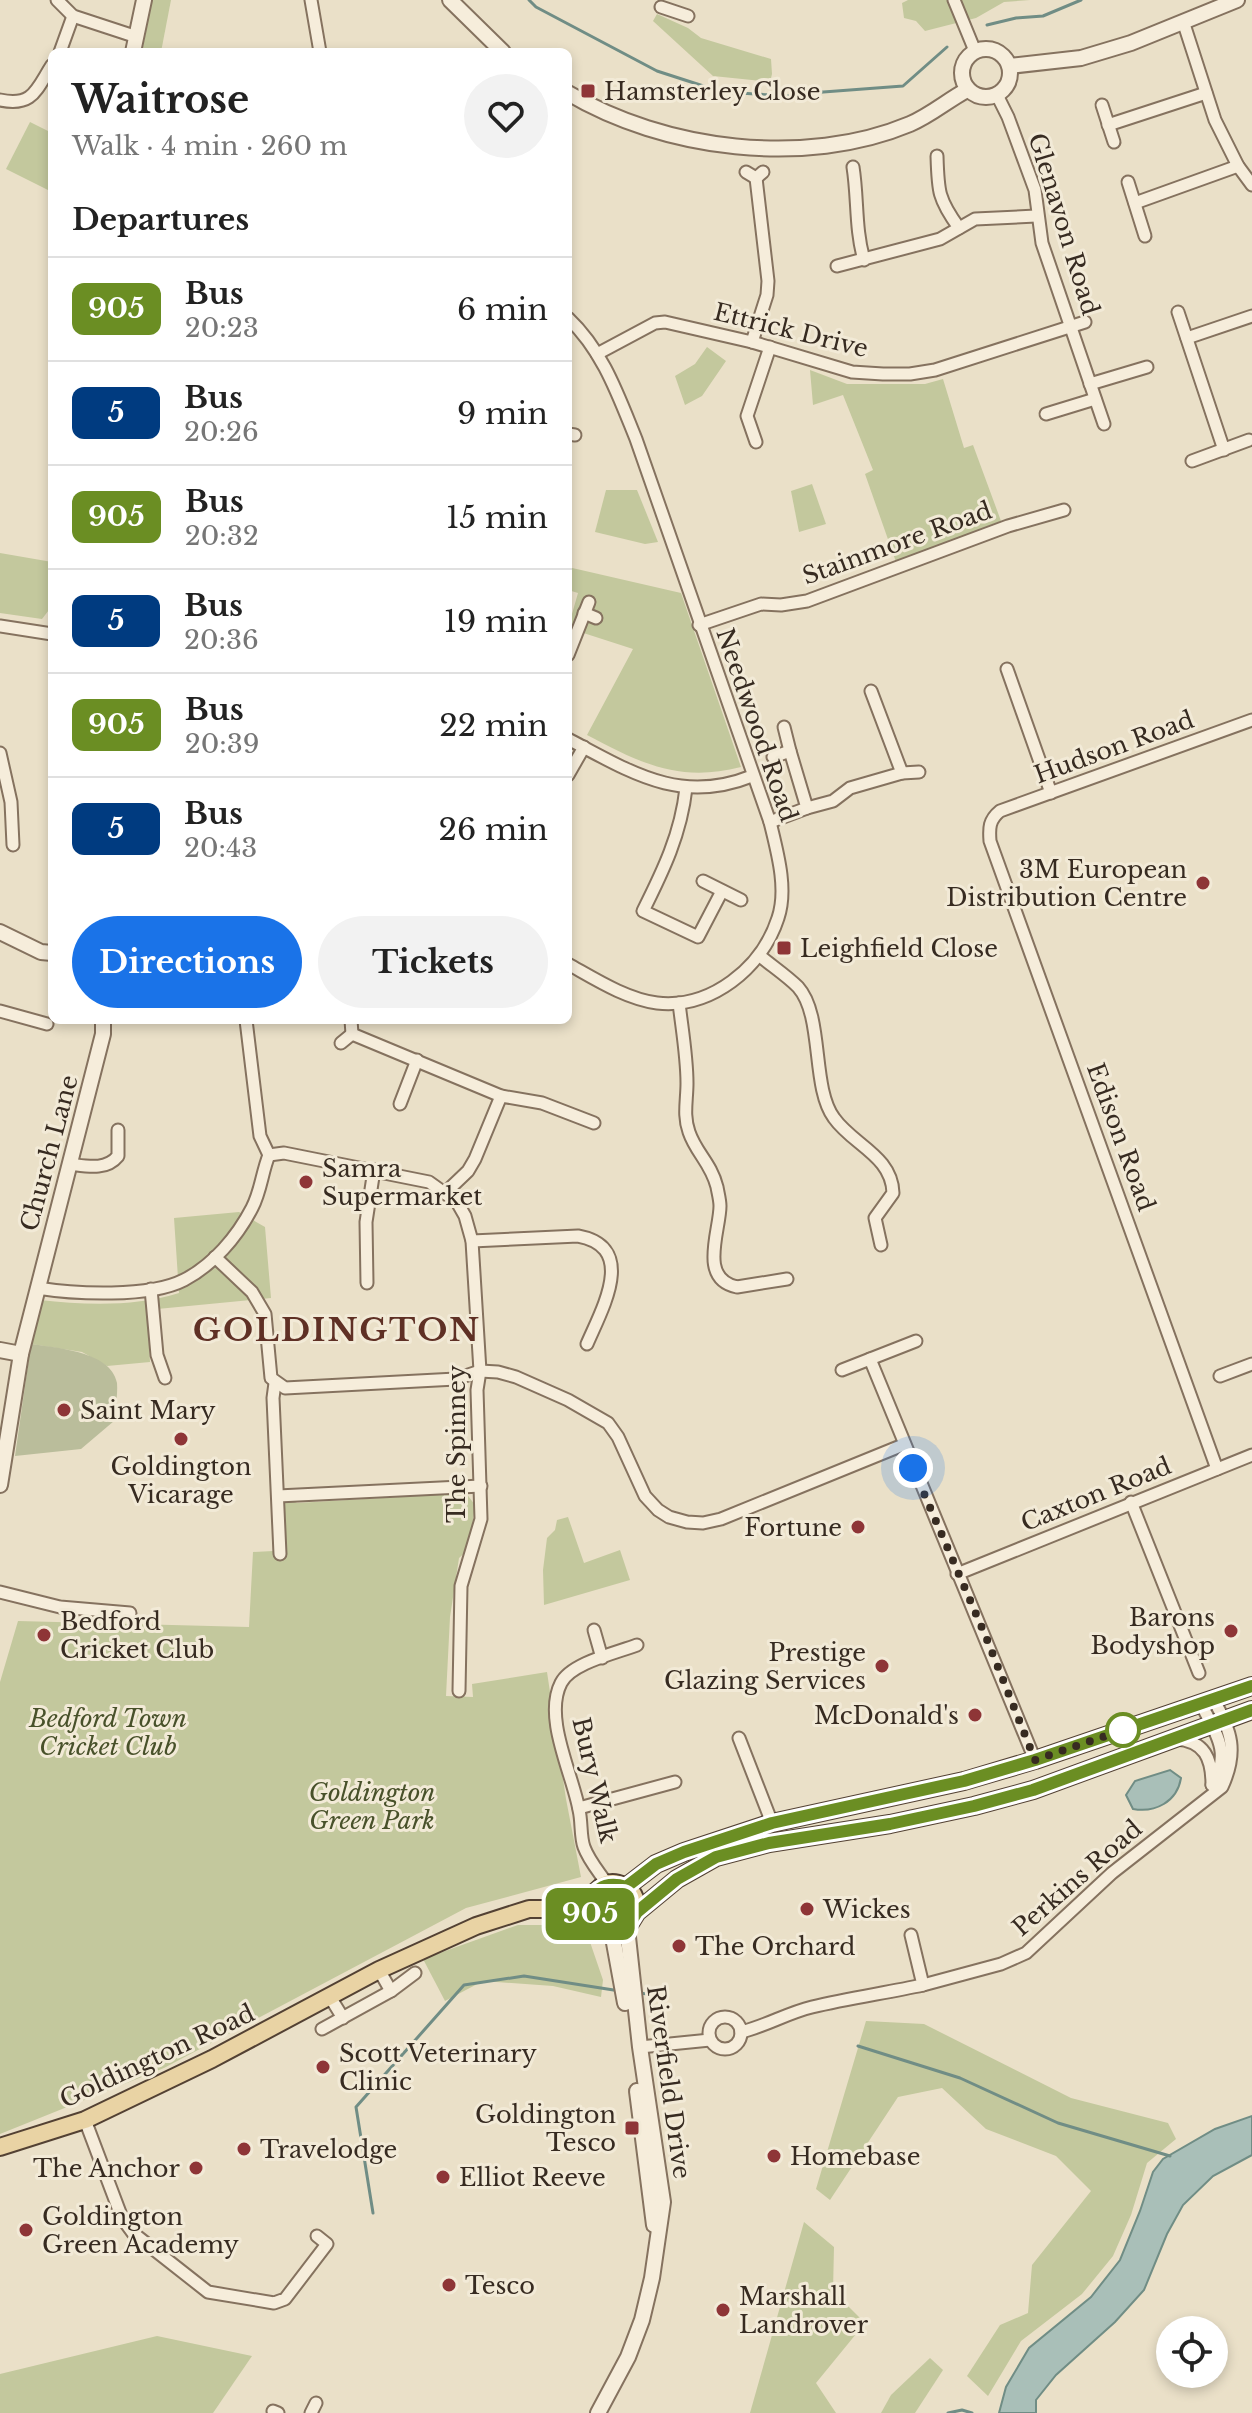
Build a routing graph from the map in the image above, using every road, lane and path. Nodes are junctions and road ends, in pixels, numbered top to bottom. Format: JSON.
{"nodes":[{"id":1,"x":57,"y":0,"type":"edge"},
{"id":2,"x":144,"y":0,"type":"edge"},
{"id":3,"x":311,"y":0,"type":"edge"},
{"id":4,"x":450,"y":0,"type":"edge"},
{"id":5,"x":954,"y":0,"type":"edge"},
{"id":6,"x":1237,"y":0,"type":"edge"},
{"id":7,"x":676,"y":6,"type":"edge"},
{"id":8,"x":661,"y":7,"type":"dead end"},
{"id":9,"x":73,"y":16,"type":"junction"},
{"id":10,"x":688,"y":16,"type":"dead end"},
{"id":11,"x":1183,"y":21,"type":"junction"},
{"id":12,"x":135,"y":44,"type":"edge"},
{"id":13,"x":61,"y":48,"type":"edge"},
{"id":14,"x":319,"y":48,"type":"edge"},
{"id":15,"x":499,"y":48,"type":"edge"},
{"id":16,"x":975,"y":51,"type":"junction"},
{"id":17,"x":1010,"y":66,"type":"junction"},
{"id":18,"x":48,"y":71,"type":"edge"},
{"id":19,"x":967,"y":90,"type":"junction"},
{"id":20,"x":1206,"y":93,"type":"junction"},
{"id":21,"x":572,"y":95,"type":"edge"},
{"id":22,"x":997,"y":95,"type":"junction"},
{"id":23,"x":0,"y":100,"type":"edge"},
{"id":24,"x":1102,"y":105,"type":"dead end"},
{"id":25,"x":1108,"y":125,"type":"junction"},
{"id":26,"x":1114,"y":142,"type":"dead end"},
{"id":27,"x":937,"y":156,"type":"dead end"},
{"id":28,"x":1238,"y":166,"type":"junction"},
{"id":29,"x":853,"y":167,"type":"dead end"},
{"id":30,"x":755,"y":174,"type":"dead end"},
{"id":31,"x":1128,"y":182,"type":"dead end"},
{"id":32,"x":1252,"y":185,"type":"edge"},
{"id":33,"x":1135,"y":203,"type":"junction"},
{"id":34,"x":1036,"y":216,"type":"junction"},
{"id":35,"x":959,"y":228,"type":"junction"},
{"id":36,"x":1145,"y":236,"type":"dead end"},
{"id":37,"x":864,"y":260,"type":"junction"},
{"id":38,"x":837,"y":266,"type":"dead end"},
{"id":39,"x":1178,"y":312,"type":"dead end"},
{"id":40,"x":1252,"y":316,"type":"edge"},
{"id":41,"x":572,"y":322,"type":"edge"},
{"id":42,"x":1085,"y":322,"type":"dead end"},
{"id":43,"x":1071,"y":326,"type":"junction"},
{"id":44,"x":1187,"y":338,"type":"junction"},
{"id":45,"x":752,"y":342,"type":"junction"},
{"id":46,"x":770,"y":347,"type":"junction"},
{"id":47,"x":597,"y":354,"type":"junction"},
{"id":48,"x":1147,"y":367,"type":"dead end"},
{"id":49,"x":1090,"y":384,"type":"junction"},
{"id":50,"x":1095,"y":399,"type":"junction"},
{"id":51,"x":1046,"y":414,"type":"dead end"},
{"id":52,"x":1105,"y":416,"type":"dead end"},
{"id":53,"x":1249,"y":440,"type":"dead end"},
{"id":54,"x":756,"y":442,"type":"dead end"},
{"id":55,"x":1224,"y":450,"type":"junction"},
{"id":56,"x":1192,"y":461,"type":"dead end"},
{"id":57,"x":1064,"y":510,"type":"dead end"},
{"id":58,"x":590,"y":611,"type":"dead end"},
{"id":59,"x":699,"y":625,"type":"junction"},
{"id":60,"x":0,"y":626,"type":"edge"},
{"id":61,"x":48,"y":633,"type":"edge"},
{"id":62,"x":572,"y":644,"type":"edge"},
{"id":63,"x":1007,"y":669,"type":"dead end"},
{"id":64,"x":871,"y":691,"type":"dead end"},
{"id":65,"x":1252,"y":720,"type":"edge"},
{"id":66,"x":784,"y":727,"type":"dead end"},
{"id":67,"x":572,"y":741,"type":"edge"},
{"id":68,"x":584,"y":747,"type":"junction"},
{"id":69,"x":790,"y":751,"type":"junction"},
{"id":70,"x":773,"y":757,"type":"dead end"},
{"id":71,"x":1,"y":760,"type":"edge"},
{"id":72,"x":572,"y":768,"type":"edge"},
{"id":73,"x":919,"y":772,"type":"dead end"},
{"id":74,"x":902,"y":773,"type":"junction"},
{"id":75,"x":752,"y":776,"type":"junction"},
{"id":76,"x":686,"y":788,"type":"junction"},
{"id":77,"x":1051,"y":793,"type":"junction"},
{"id":78,"x":807,"y":808,"type":"junction"},
{"id":79,"x":992,"y":818,"type":"joint"},
{"id":80,"x":770,"y":822,"type":"junction"},
{"id":81,"x":13,"y":845,"type":"dead end"},
{"id":82,"x":703,"y":881,"type":"dead end"},
{"id":83,"x":722,"y":891,"type":"junction"},
{"id":84,"x":741,"y":900,"type":"dead end"},
{"id":85,"x":0,"y":932,"type":"edge"},
{"id":86,"x":48,"y":953,"type":"edge"},
{"id":87,"x":760,"y":956,"type":"junction"},
{"id":88,"x":572,"y":966,"type":"edge"},
{"id":89,"x":679,"y":1003,"type":"junction"},
{"id":90,"x":0,"y":1011,"type":"edge"},
{"id":91,"x":47,"y":1024,"type":"dead end"},
{"id":92,"x":103,"y":1024,"type":"edge"},
{"id":93,"x":246,"y":1024,"type":"edge"},
{"id":94,"x":351,"y":1024,"type":"edge"},
{"id":95,"x":352,"y":1034,"type":"junction"},
{"id":96,"x":341,"y":1043,"type":"dead end"},
{"id":97,"x":417,"y":1060,"type":"junction"},
{"id":98,"x":501,"y":1096,"type":"junction"},
{"id":99,"x":400,"y":1104,"type":"dead end"},
{"id":100,"x":594,"y":1123,"type":"dead end"},
{"id":101,"x":118,"y":1130,"type":"dead end"},
{"id":102,"x":269,"y":1155,"type":"junction"},
{"id":103,"x":69,"y":1164,"type":"junction"},
{"id":104,"x":374,"y":1170,"type":"junction"},
{"id":105,"x":446,"y":1192,"type":"junction"},
{"id":106,"x":472,"y":1241,"type":"junction"},
{"id":107,"x":881,"y":1245,"type":"dead end"},
{"id":108,"x":215,"y":1257,"type":"junction"},
{"id":109,"x":787,"y":1279,"type":"dead end"},
{"id":110,"x":367,"y":1283,"type":"dead end"},
{"id":111,"x":37,"y":1288,"type":"junction"},
{"id":112,"x":151,"y":1289,"type":"junction"},
{"id":113,"x":916,"y":1341,"type":"dead end"},
{"id":114,"x":587,"y":1344,"type":"dead end"},
{"id":115,"x":0,"y":1350,"type":"edge"},
{"id":116,"x":21,"y":1354,"type":"junction"},
{"id":117,"x":870,"y":1359,"type":"junction"},
{"id":118,"x":1252,"y":1364,"type":"edge"},
{"id":119,"x":842,"y":1370,"type":"dead end"},
{"id":120,"x":480,"y":1371,"type":"junction"},
{"id":121,"x":1220,"y":1376,"type":"dead end"},
{"id":122,"x":165,"y":1378,"type":"dead end"},
{"id":123,"x":275,"y":1383,"type":"junction"},
{"id":124,"x":903,"y":1445,"type":"junction"},
{"id":125,"x":1252,"y":1455,"type":"edge"},
{"id":126,"x":1217,"y":1469,"type":"junction"},
{"id":127,"x":0,"y":1485,"type":"edge"},
{"id":128,"x":481,"y":1486,"type":"junction"},
{"id":129,"x":278,"y":1496,"type":"junction"},
{"id":130,"x":1131,"y":1502,"type":"junction"},
{"id":131,"x":280,"y":1554,"type":"dead end"},
{"id":132,"x":957,"y":1574,"type":"junction"},
{"id":133,"x":0,"y":1592,"type":"edge"},
{"id":134,"x":130,"y":1613,"type":"dead end"},
{"id":135,"x":594,"y":1630,"type":"dead end"},
{"id":136,"x":637,"y":1645,"type":"dead end"},
{"id":137,"x":602,"y":1658,"type":"junction"},
{"id":138,"x":1199,"y":1673,"type":"dead end"},
{"id":139,"x":1252,"y":1686,"type":"edge"},
{"id":140,"x":459,"y":1691,"type":"dead end"},
{"id":141,"x":1207,"y":1701,"type":"junction"},
{"id":142,"x":1252,"y":1710,"type":"edge"},
{"id":143,"x":1218,"y":1722,"type":"junction"},
{"id":144,"x":739,"y":1738,"type":"dead end"},
{"id":145,"x":1172,"y":1739,"type":"junction"},
{"id":146,"x":1035,"y":1760,"type":"junction"},
{"id":147,"x":675,"y":1782,"type":"dead end"},
{"id":148,"x":1212,"y":1785,"type":"junction"},
{"id":149,"x":1205,"y":1800,"type":"junction"},
{"id":150,"x":579,"y":1808,"type":"junction"},
{"id":151,"x":772,"y":1823,"type":"junction"},
{"id":152,"x":607,"y":1884,"type":"junction"},
{"id":153,"x":626,"y":1887,"type":"junction"},
{"id":154,"x":589,"y":1909,"type":"junction"},
{"id":155,"x":637,"y":1912,"type":"junction"},
{"id":156,"x":911,"y":1935,"type":"dead end"},
{"id":157,"x":622,"y":1938,"type":"junction"},
{"id":158,"x":379,"y":1970,"type":"junction"},
{"id":159,"x":626,"y":1972,"type":"junction"},
{"id":160,"x":415,"y":1973,"type":"dead end"},
{"id":161,"x":923,"y":1985,"type":"junction"},
{"id":162,"x":391,"y":1991,"type":"junction"},
{"id":163,"x":330,"y":1997,"type":"junction"},
{"id":164,"x":343,"y":2018,"type":"junction"},
{"id":165,"x":322,"y":2029,"type":"dead end"},
{"id":166,"x":741,"y":2032,"type":"junction"},
{"id":167,"x":710,"y":2040,"type":"junction"},
{"id":168,"x":640,"y":2047,"type":"junction"},
{"id":169,"x":85,"y":2120,"type":"junction"},
{"id":170,"x":0,"y":2147,"type":"edge"},
{"id":171,"x":317,"y":2236,"type":"dead end"},
{"id":172,"x":657,"y":2242,"type":"junction"},
{"id":173,"x":598,"y":2413,"type":"edge"}],
"edges":[{"from":1,"to":9,"type":"street"},
{"from":2,"to":12,"type":"street"},
{"from":3,"to":14,"type":"street"},
{"from":4,"to":15,"type":"street"},
{"from":5,"to":16,"type":"street"},
{"from":6,"to":11,"type":"street"},
{"from":7,"to":8,"type":"street"},
{"from":7,"to":10,"type":"street"},
{"from":9,"to":12,"type":"street"},
{"from":9,"to":13,"type":"street"},
{"from":11,"to":17,"type":"street"},
{"from":11,"to":20,"type":"street"},
{"from":16,"to":17,"type":"street"},
{"from":16,"to":19,"type":"street"},
{"from":17,"to":22,"type":"street"},
{"from":18,"to":23,"type":"street"},
{"from":19,"to":21,"type":"street"},
{"from":19,"to":22,"type":"street"},
{"from":20,"to":25,"type":"street"},
{"from":20,"to":28,"type":"street"},
{"from":22,"to":34,"type":"street","name":"Glenavon Road"},
{"from":24,"to":25,"type":"street"},
{"from":25,"to":26,"type":"street"},
{"from":27,"to":35,"type":"street"},
{"from":28,"to":32,"type":"street"},
{"from":28,"to":33,"type":"street"},
{"from":29,"to":37,"type":"street"},
{"from":30,"to":45,"type":"street"},
{"from":31,"to":33,"type":"street"},
{"from":33,"to":36,"type":"street"},
{"from":34,"to":35,"type":"street"},
{"from":34,"to":43,"type":"street","name":"Glenavon Road"},
{"from":35,"to":37,"type":"street"},
{"from":37,"to":38,"type":"street"},
{"from":39,"to":44,"type":"street"},
{"from":40,"to":44,"type":"street"},
{"from":41,"to":47,"type":"street","name":"Needwood Road"},
{"from":42,"to":43,"type":"street","name":"Ettrick Drive"},
{"from":43,"to":46,"type":"street","name":"Ettrick Drive"},
{"from":43,"to":49,"type":"street","name":"Glenavon Road"},
{"from":44,"to":55,"type":"street"},
{"from":45,"to":46,"type":"street","name":"Ettrick Drive"},
{"from":45,"to":47,"type":"street","name":"Ettrick Drive"},
{"from":46,"to":54,"type":"street"},
{"from":47,"to":59,"type":"street","name":"Needwood Road"},
{"from":48,"to":49,"type":"street"},
{"from":49,"to":50,"type":"street","name":"Glenavon Road"},
{"from":50,"to":51,"type":"street"},
{"from":50,"to":52,"type":"street","name":"Glenavon Road"},
{"from":53,"to":55,"type":"street"},
{"from":55,"to":56,"type":"street"},
{"from":57,"to":59,"type":"street","name":"Stainmore Road"},
{"from":58,"to":62,"type":"street"},
{"from":59,"to":75,"type":"street","name":"Needwood Road"},
{"from":60,"to":61,"type":"street"},
{"from":63,"to":77,"type":"street"},
{"from":64,"to":74,"type":"street"},
{"from":65,"to":77,"type":"street","name":"Hudson Road"},
{"from":66,"to":69,"type":"street"},
{"from":67,"to":68,"type":"street"},
{"from":68,"to":72,"type":"street"},
{"from":68,"to":76,"type":"street"},
{"from":69,"to":70,"type":"street"},
{"from":69,"to":78,"type":"street"},
{"from":71,"to":81,"type":"street"},
{"from":73,"to":74,"type":"street"},
{"from":74,"to":78,"type":"street"},
{"from":75,"to":76,"type":"street"},
{"from":75,"to":80,"type":"street","name":"Needwood Road"},
{"from":76,"to":83,"type":"street"},
{"from":77,"to":79,"type":"street","name":"Hudson Road"},
{"from":78,"to":80,"type":"street"},
{"from":79,"to":126,"type":"street","name":"Edison Road"},
{"from":80,"to":87,"type":"street","name":"Needwood Road"},
{"from":82,"to":83,"type":"street"},
{"from":83,"to":84,"type":"street"},
{"from":85,"to":86,"type":"street"},
{"from":87,"to":89,"type":"street","name":"Needwood Road"},
{"from":87,"to":107,"type":"street"},
{"from":88,"to":89,"type":"street","name":"Needwood Road"},
{"from":89,"to":109,"type":"street"},
{"from":90,"to":91,"type":"street"},
{"from":92,"to":103,"type":"street","name":"Church Lane"},
{"from":93,"to":102,"type":"street"},
{"from":94,"to":95,"type":"street"},
{"from":95,"to":96,"type":"street"},
{"from":95,"to":97,"type":"street"},
{"from":97,"to":98,"type":"street"},
{"from":97,"to":99,"type":"street"},
{"from":98,"to":100,"type":"street"},
{"from":98,"to":105,"type":"street"},
{"from":101,"to":103,"type":"street"},
{"from":102,"to":104,"type":"street"},
{"from":102,"to":108,"type":"street"},
{"from":103,"to":111,"type":"street","name":"Church Lane"},
{"from":104,"to":105,"type":"street"},
{"from":104,"to":110,"type":"street"},
{"from":105,"to":106,"type":"street","name":"The Spinney"},
{"from":106,"to":114,"type":"street"},
{"from":106,"to":120,"type":"street","name":"The Spinney"},
{"from":108,"to":112,"type":"street"},
{"from":108,"to":123,"type":"street"},
{"from":111,"to":112,"type":"street"},
{"from":111,"to":116,"type":"street","name":"Church Lane"},
{"from":112,"to":122,"type":"street"},
{"from":113,"to":117,"type":"street"},
{"from":115,"to":116,"type":"street"},
{"from":116,"to":127,"type":"street","name":"Church Lane"},
{"from":117,"to":119,"type":"street"},
{"from":117,"to":124,"type":"street"},
{"from":118,"to":121,"type":"street"},
{"from":120,"to":123,"type":"street"},
{"from":120,"to":124,"type":"street"},
{"from":120,"to":128,"type":"street","name":"The Spinney"},
{"from":123,"to":129,"type":"street"},
{"from":124,"to":132,"type":"street"},
{"from":125,"to":126,"type":"street","name":"Caxton Road"},
{"from":126,"to":130,"type":"street","name":"Caxton Road"},
{"from":128,"to":129,"type":"street"},
{"from":128,"to":140,"type":"street","name":"The Spinney"},
{"from":129,"to":131,"type":"street"},
{"from":130,"to":132,"type":"street","name":"Caxton Road"},
{"from":130,"to":138,"type":"street"},
{"from":132,"to":146,"type":"street"},
{"from":133,"to":134,"type":"street"},
{"from":135,"to":137,"type":"street"},
{"from":136,"to":137,"type":"street","name":"Bury Walk"},
{"from":137,"to":150,"type":"street","name":"Bury Walk"},
{"from":139,"to":141,"type":"main road"},
{"from":141,"to":143,"type":"street","name":"Perkins Road"},
{"from":141,"to":146,"type":"main road"},
{"from":142,"to":143,"type":"main road"},
{"from":143,"to":145,"type":"main road"},
{"from":143,"to":148,"type":"street","name":"Perkins Road"},
{"from":143,"to":149,"type":"street","name":"Perkins Road"},
{"from":144,"to":151,"type":"street"},
{"from":145,"to":148,"type":"street"},
{"from":145,"to":155,"type":"main road"},
{"from":146,"to":151,"type":"main road"},
{"from":147,"to":150,"type":"street"},
{"from":148,"to":149,"type":"street","name":"Perkins Road"},
{"from":149,"to":161,"type":"street","name":"Perkins Road"},
{"from":150,"to":152,"type":"street","name":"Bury Walk"},
{"from":151,"to":153,"type":"main road"},
{"from":152,"to":153,"type":"main road"},
{"from":152,"to":154,"type":"main road"},
{"from":153,"to":155,"type":"main road"},
{"from":154,"to":157,"type":"main road"},
{"from":154,"to":158,"type":"main road","name":"Goldington Road"},
{"from":155,"to":157,"type":"main road"},
{"from":156,"to":161,"type":"street"},
{"from":157,"to":159,"type":"street","name":"Riverfield Drive"},
{"from":158,"to":162,"type":"street"},
{"from":158,"to":163,"type":"main road","name":"Goldington Road"},
{"from":159,"to":168,"type":"street","name":"Riverfield Drive"},
{"from":159,"to":172,"type":"street","name":"Riverfield Drive"},
{"from":160,"to":162,"type":"street"},
{"from":161,"to":166,"type":"street","name":"Perkins Road"},
{"from":162,"to":164,"type":"street"},
{"from":163,"to":164,"type":"street"},
{"from":163,"to":169,"type":"main road","name":"Goldington Road"},
{"from":164,"to":165,"type":"street"},
{"from":166,"to":167,"type":"street"},
{"from":166,"to":167,"type":"street"},
{"from":167,"to":168,"type":"street"},
{"from":168,"to":172,"type":"street","name":"Riverfield Drive"},
{"from":169,"to":170,"type":"main road","name":"Goldington Road"},
{"from":169,"to":171,"type":"street"},
{"from":172,"to":173,"type":"street","name":"Riverfield Drive"}]}
